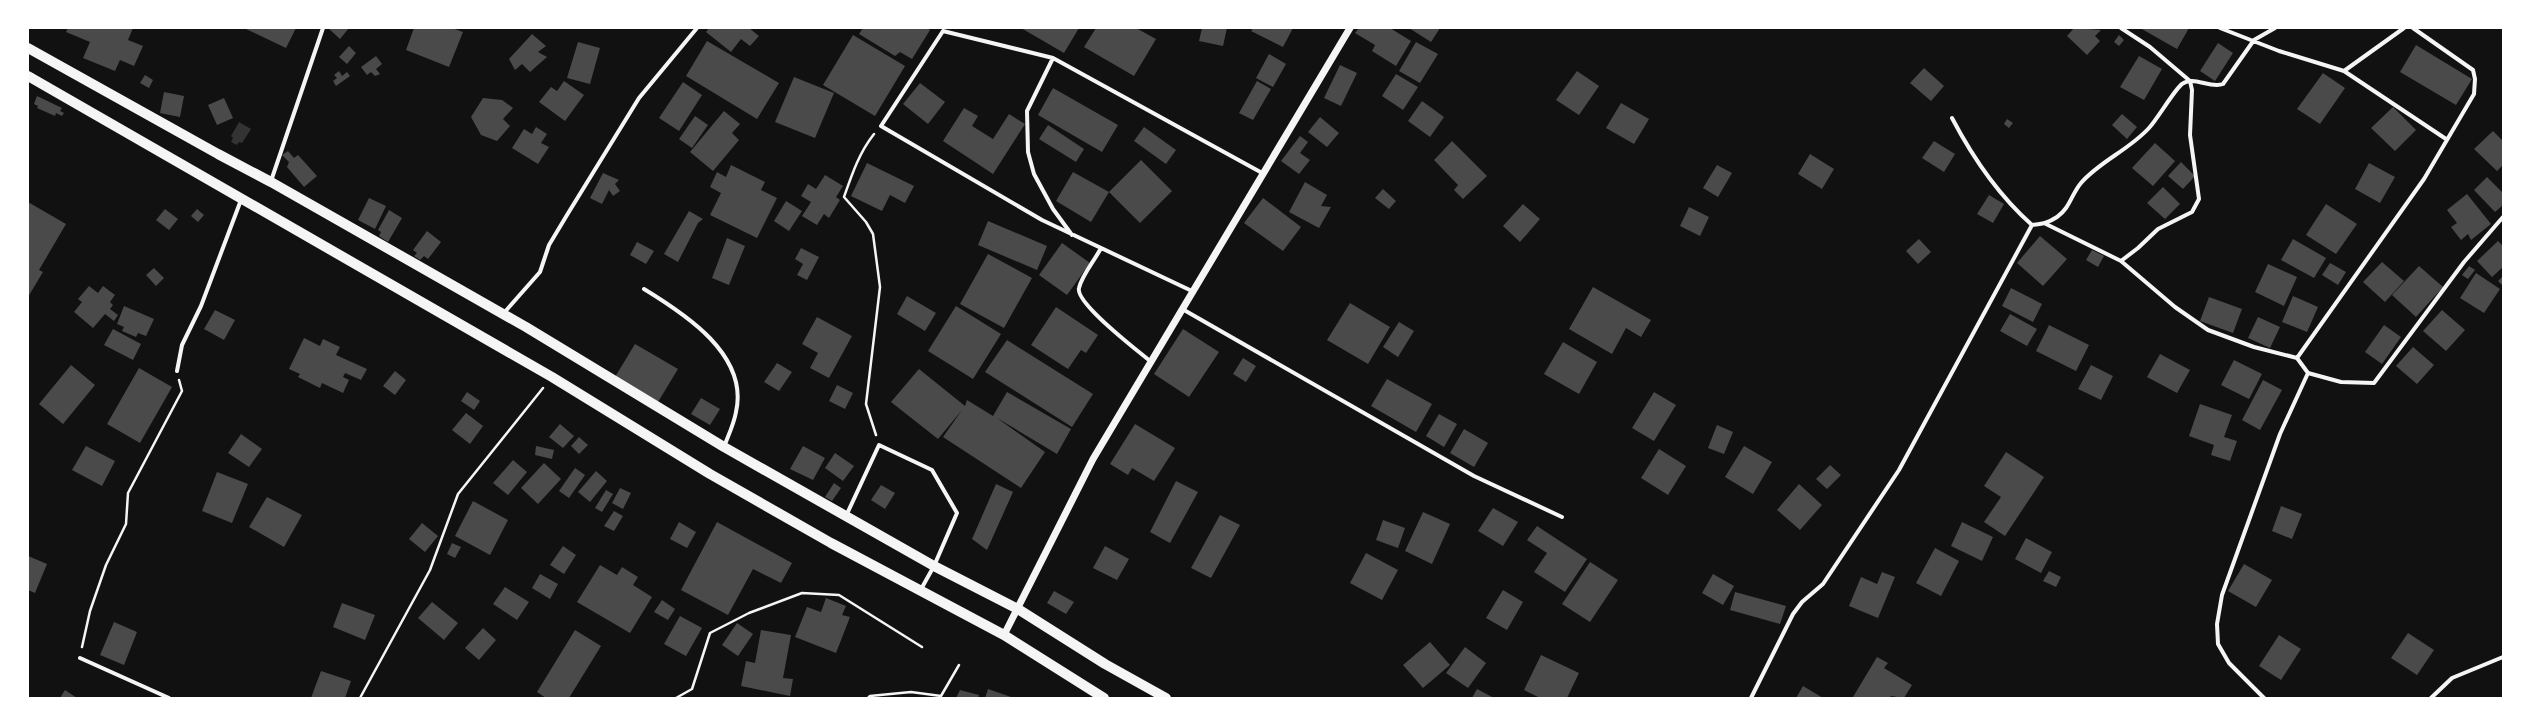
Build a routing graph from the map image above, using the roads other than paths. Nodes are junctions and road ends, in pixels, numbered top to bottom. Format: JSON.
{"nodes":[{"id":1,"x":323,"y":28,"type":"edge"},
{"id":2,"x":697,"y":28,"type":"edge"},
{"id":3,"x":1350,"y":28,"type":"edge"},
{"id":4,"x":2121,"y":28,"type":"edge"},
{"id":5,"x":2220,"y":28,"type":"edge"},
{"id":6,"x":2275,"y":28,"type":"edge"},
{"id":7,"x":2404,"y":28,"type":"edge"},
{"id":8,"x":2413,"y":28,"type":"edge"},
{"id":9,"x":2254,"y":40,"type":"junction"},
{"id":10,"x":28,"y":48,"type":"edge"},
{"id":11,"x":1053,"y":58,"type":"junction"},
{"id":12,"x":2344,"y":71,"type":"junction"},
{"id":13,"x":28,"y":76,"type":"edge"},
{"id":14,"x":2190,"y":81,"type":"junction"},
{"id":15,"x":1952,"y":118,"type":"dead end"},
{"id":16,"x":2446,"y":139,"type":"junction"},
{"id":17,"x":1264,"y":174,"type":"junction"},
{"id":18,"x":271,"y":182,"type":"junction"},
{"id":19,"x":242,"y":197,"type":"junction"},
{"id":20,"x":2503,"y":218,"type":"edge"},
{"id":21,"x":2046,"y":224,"type":"junction"},
{"id":22,"x":2032,"y":225,"type":"junction"},
{"id":23,"x":1074,"y":237,"type":"junction"},
{"id":24,"x":1102,"y":248,"type":"junction"},
{"id":25,"x":2121,"y":261,"type":"junction"},
{"id":26,"x":644,"y":290,"type":"dead end"},
{"id":27,"x":1194,"y":292,"type":"junction"},
{"id":28,"x":1184,"y":310,"type":"junction"},
{"id":29,"x":503,"y":314,"type":"junction"},
{"id":30,"x":2297,"y":358,"type":"junction"},
{"id":31,"x":1150,"y":361,"type":"junction"},
{"id":32,"x":177,"y":372,"type":"road end"},
{"id":33,"x":2308,"y":373,"type":"junction"},
{"id":34,"x":724,"y":447,"type":"junction"},
{"id":35,"x":846,"y":516,"type":"junction"},
{"id":36,"x":1562,"y":517,"type":"dead end"},
{"id":37,"x":934,"y":566,"type":"junction"},
{"id":38,"x":920,"y":591,"type":"junction"},
{"id":39,"x":1018,"y":609,"type":"junction"},
{"id":40,"x":1004,"y":636,"type":"junction"},
{"id":41,"x":2503,"y":657,"type":"edge"},
{"id":42,"x":80,"y":658,"type":"road end"},
{"id":43,"x":1089,"y":694,"type":"edge"},
{"id":44,"x":169,"y":698,"type":"edge"},
{"id":45,"x":1104,"y":698,"type":"edge"},
{"id":46,"x":1166,"y":698,"type":"edge"},
{"id":47,"x":1751,"y":698,"type":"edge"},
{"id":48,"x":2264,"y":698,"type":"edge"},
{"id":49,"x":2431,"y":698,"type":"edge"}],
"edges":[{"from":1,"to":18,"type":"street"},
{"from":2,"to":29,"type":"street"},
{"from":3,"to":17,"type":"street"},
{"from":4,"to":14,"type":"street"},
{"from":5,"to":9,"type":"street"},
{"from":6,"to":9,"type":"street"},
{"from":7,"to":12,"type":"street"},
{"from":8,"to":16,"type":"street"},
{"from":9,"to":12,"type":"street"},
{"from":9,"to":14,"type":"street"},
{"from":10,"to":18,"type":"main road"},
{"from":11,"to":17,"type":"street"},
{"from":11,"to":23,"type":"street"},
{"from":11,"to":23,"type":"street"},
{"from":12,"to":16,"type":"street"},
{"from":13,"to":19,"type":"main road"},
{"from":14,"to":21,"type":"street"},
{"from":14,"to":25,"type":"street"},
{"from":15,"to":22,"type":"street"},
{"from":16,"to":30,"type":"street"},
{"from":17,"to":27,"type":"street"},
{"from":18,"to":29,"type":"main road"},
{"from":19,"to":32,"type":"street"},
{"from":19,"to":38,"type":"main road"},
{"from":20,"to":33,"type":"street"},
{"from":21,"to":22,"type":"street"},
{"from":21,"to":25,"type":"street"},
{"from":22,"to":47,"type":"street"},
{"from":23,"to":24,"type":"street"},
{"from":24,"to":27,"type":"street"},
{"from":24,"to":31,"type":"street"},
{"from":25,"to":30,"type":"street"},
{"from":26,"to":34,"type":"street"},
{"from":27,"to":28,"type":"street"},
{"from":28,"to":31,"type":"street"},
{"from":28,"to":36,"type":"street"},
{"from":29,"to":34,"type":"main road"},
{"from":30,"to":33,"type":"street"},
{"from":31,"to":39,"type":"street"},
{"from":33,"to":48,"type":"street"},
{"from":34,"to":35,"type":"main road"},
{"from":35,"to":37,"type":"main road"},
{"from":35,"to":37,"type":"street"},
{"from":37,"to":38,"type":"street"},
{"from":37,"to":39,"type":"main road"},
{"from":38,"to":40,"type":"main road"},
{"from":39,"to":40,"type":"street"},
{"from":39,"to":46,"type":"main road"},
{"from":40,"to":43,"type":"main road"},
{"from":41,"to":49,"type":"street"},
{"from":42,"to":44,"type":"street"},
{"from":43,"to":45,"type":"main road"}]}
